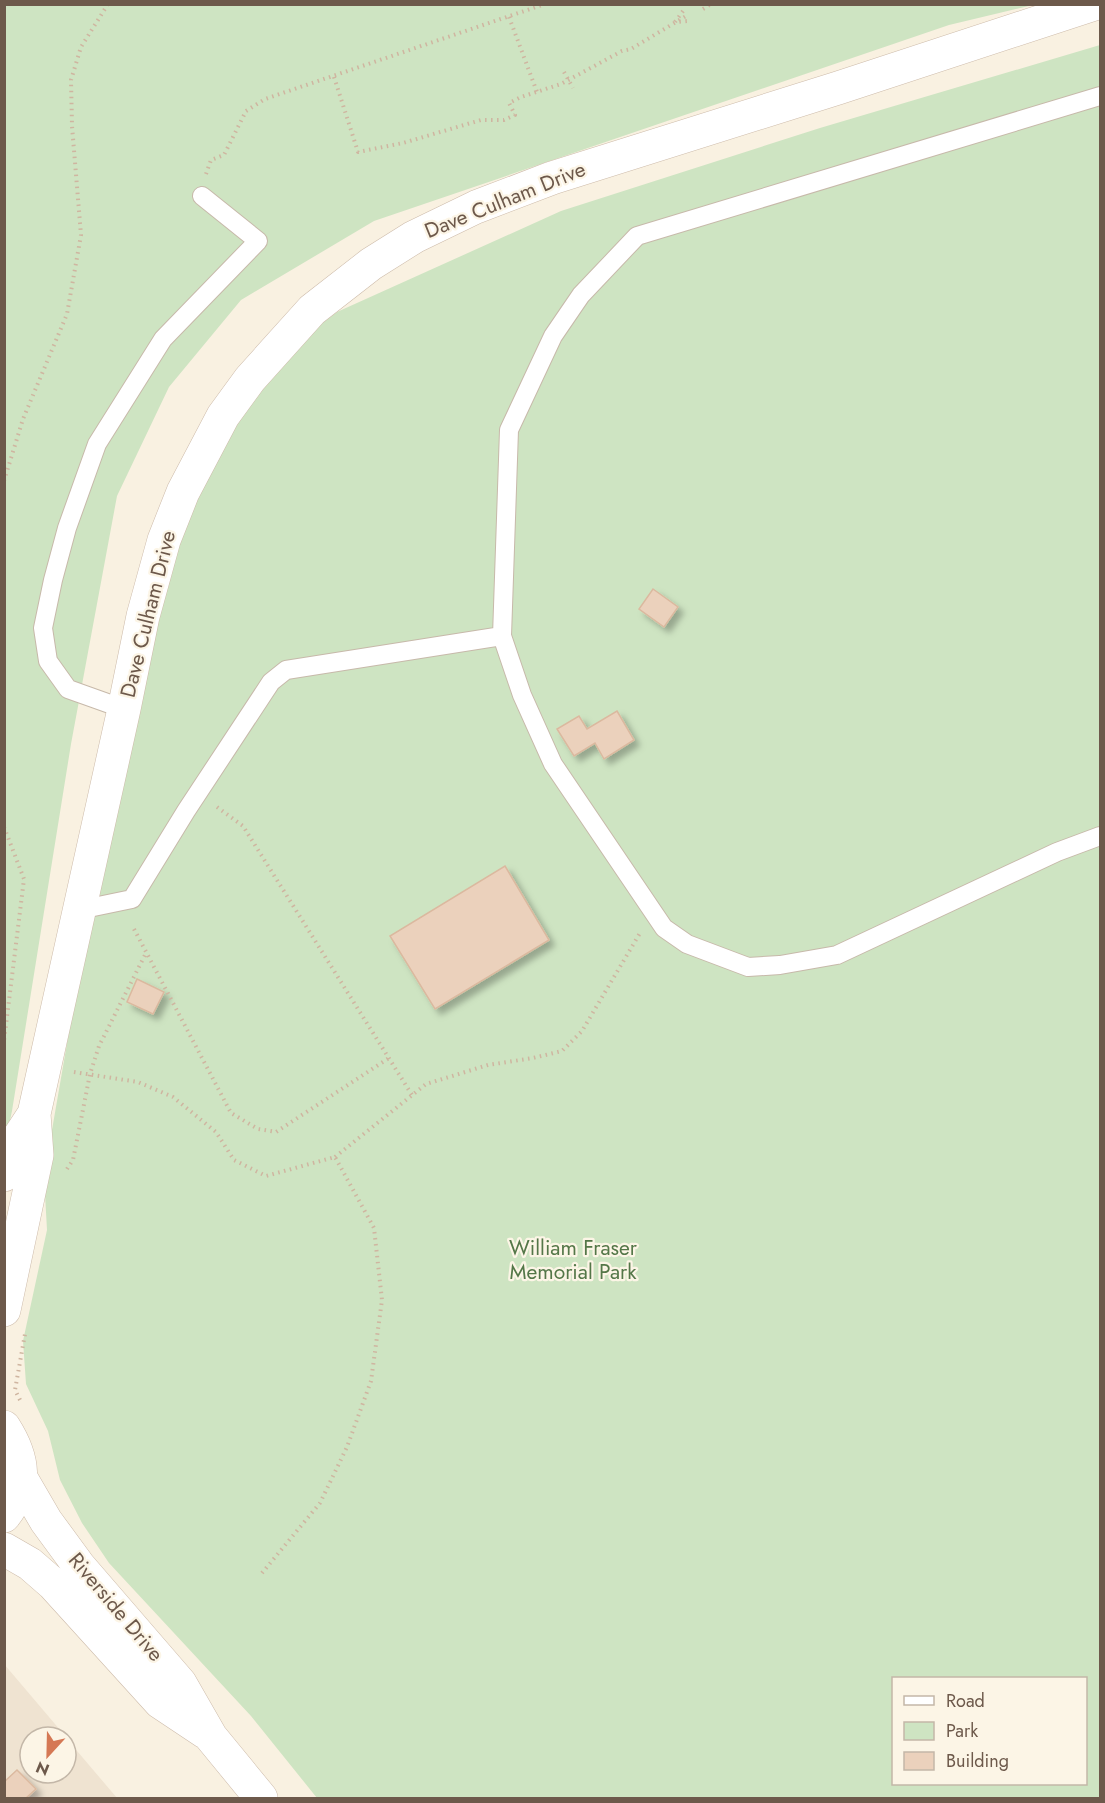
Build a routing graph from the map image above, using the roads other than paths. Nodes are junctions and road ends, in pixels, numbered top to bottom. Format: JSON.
{"nodes":[{"id":1,"x":1094,"y":4,"type":"edge"},
{"id":2,"x":1101,"y":96,"type":"edge"},
{"id":3,"x":202,"y":196,"type":"road end"},
{"id":4,"x":502,"y":636,"type":"junction"},
{"id":5,"x":124,"y":709,"type":"junction"},
{"id":6,"x":1101,"y":836,"type":"edge"},
{"id":7,"x":79,"y":910,"type":"junction"},
{"id":8,"x":34,"y":1114,"type":"junction"},
{"id":9,"x":4,"y":1174,"type":"edge"},
{"id":10,"x":15,"y":1321,"type":"edge"},
{"id":11,"x":14,"y":1418,"type":"edge"},
{"id":12,"x":21,"y":1478,"type":"junction"},
{"id":13,"x":4,"y":1516,"type":"edge"},
{"id":14,"x":4,"y":1549,"type":"edge"},
{"id":15,"x":212,"y":1737,"type":"junction"},
{"id":16,"x":261,"y":1798,"type":"edge"}],
"edges":[{"from":1,"to":5,"type":"main road","name":"Dave Culham Drive"},
{"from":2,"to":4,"type":"lane"},
{"from":3,"to":5,"type":"lane"},
{"from":4,"to":6,"type":"lane"},
{"from":4,"to":7,"type":"lane"},
{"from":5,"to":7,"type":"main road","name":"Dave Culham Drive"},
{"from":7,"to":8,"type":"main road","name":"Dave Culham Drive"},
{"from":8,"to":9,"type":"main road","name":"Dave Culham Drive"},
{"from":8,"to":10,"type":"main road","name":"Dave Culham Drive"},
{"from":11,"to":12,"type":"main road"},
{"from":12,"to":13,"type":"main road"},
{"from":12,"to":15,"type":"main road","name":"Riverside Drive"},
{"from":14,"to":15,"type":"main road","name":"Riverside Drive"},
{"from":15,"to":16,"type":"main road","name":"Riverside Drive"}]}
